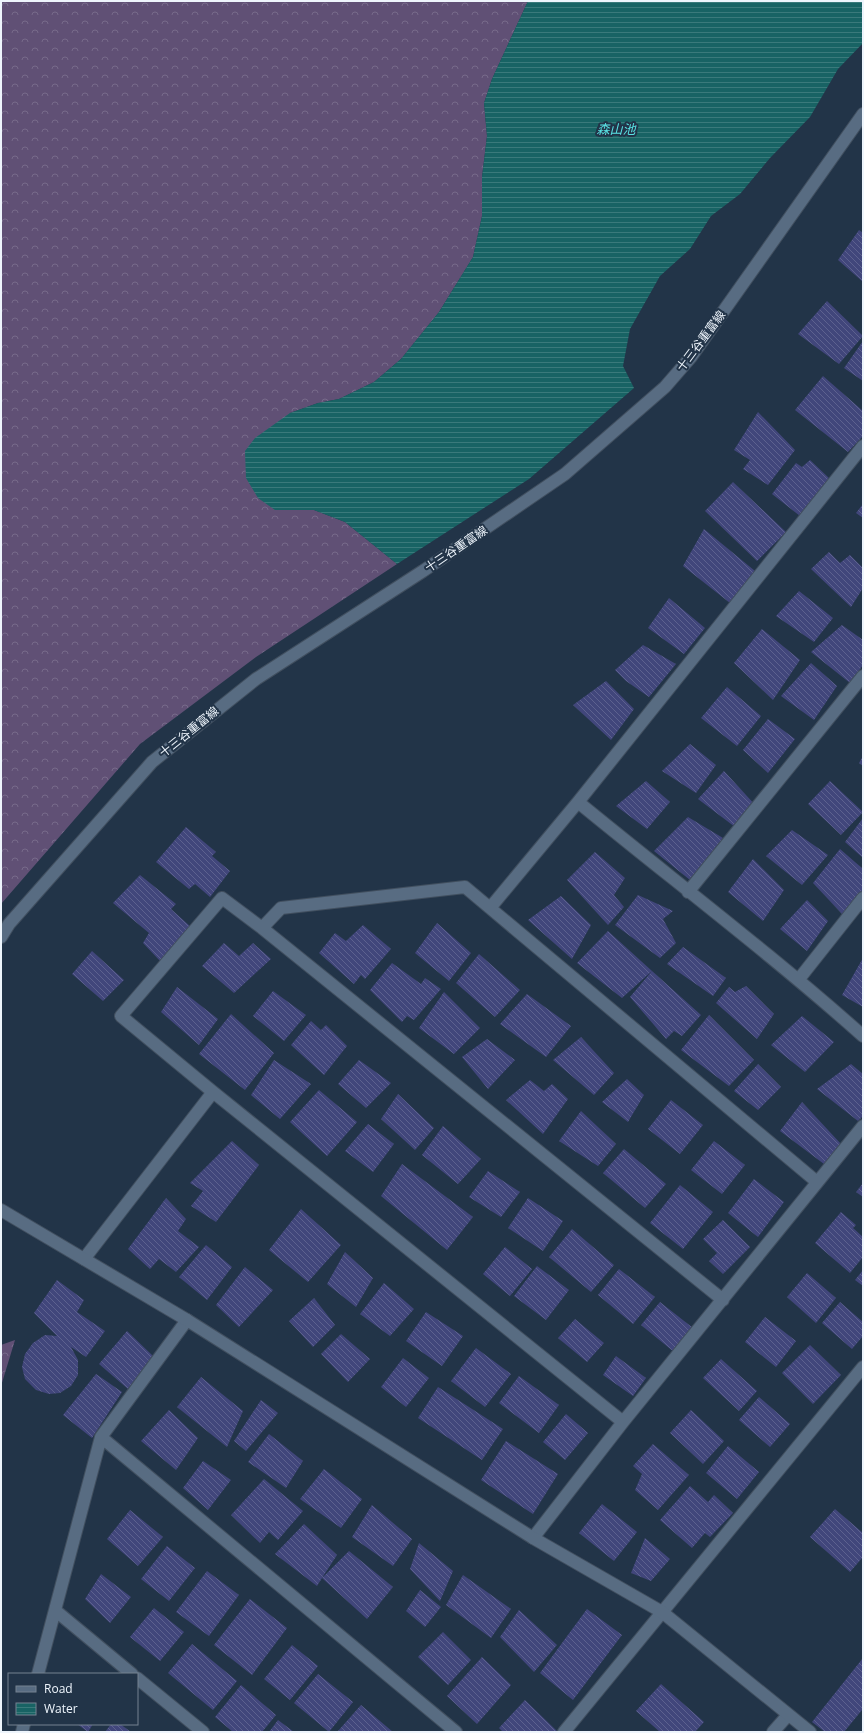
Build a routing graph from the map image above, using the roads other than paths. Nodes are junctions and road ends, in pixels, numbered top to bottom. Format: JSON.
{"nodes":[{"id":1,"x":863,"y":114,"type":"edge"},
{"id":2,"x":863,"y":446,"type":"edge"},
{"id":3,"x":863,"y":676,"type":"edge"},
{"id":4,"x":578,"y":802,"type":"junction"},
{"id":5,"x":688,"y":892,"type":"junction"},
{"id":6,"x":863,"y":898,"type":"edge"},
{"id":7,"x":490,"y":908,"type":"junction"},
{"id":8,"x":262,"y":928,"type":"junction"},
{"id":9,"x":1,"y":936,"type":"edge"},
{"id":10,"x":799,"y":979,"type":"junction"},
{"id":11,"x":863,"y":1036,"type":"edge"},
{"id":12,"x":213,"y":1092,"type":"junction"},
{"id":13,"x":863,"y":1126,"type":"edge"},
{"id":14,"x":817,"y":1182,"type":"junction"},
{"id":15,"x":1,"y":1210,"type":"edge"},
{"id":16,"x":84,"y":1259,"type":"junction"},
{"id":17,"x":723,"y":1300,"type":"junction"},
{"id":18,"x":187,"y":1320,"type":"junction"},
{"id":19,"x":863,"y":1368,"type":"edge"},
{"id":20,"x":623,"y":1422,"type":"junction"},
{"id":21,"x":101,"y":1437,"type":"junction"},
{"id":22,"x":532,"y":1538,"type":"junction"},
{"id":23,"x":56,"y":1611,"type":"junction"},
{"id":24,"x":662,"y":1612,"type":"junction"},
{"id":25,"x":38,"y":1673,"type":"edge"},
{"id":26,"x":131,"y":1673,"type":"edge"},
{"id":27,"x":138,"y":1679,"type":"edge"},
{"id":28,"x":788,"y":1715,"type":"junction"},
{"id":29,"x":203,"y":1732,"type":"edge"},
{"id":30,"x":456,"y":1732,"type":"edge"},
{"id":31,"x":564,"y":1732,"type":"edge"},
{"id":32,"x":773,"y":1732,"type":"edge"},
{"id":33,"x":810,"y":1732,"type":"edge"}],
"edges":[{"from":1,"to":9,"type":"street","name":"十三谷重富線"},
{"from":2,"to":4,"type":"street"},
{"from":3,"to":5,"type":"street"},
{"from":4,"to":5,"type":"street"},
{"from":4,"to":7,"type":"street"},
{"from":5,"to":10,"type":"street"},
{"from":6,"to":10,"type":"street"},
{"from":7,"to":8,"type":"street"},
{"from":7,"to":14,"type":"street"},
{"from":8,"to":12,"type":"street"},
{"from":8,"to":17,"type":"street"},
{"from":10,"to":11,"type":"street"},
{"from":12,"to":16,"type":"street"},
{"from":12,"to":20,"type":"street"},
{"from":13,"to":14,"type":"street"},
{"from":14,"to":17,"type":"street"},
{"from":15,"to":16,"type":"street"},
{"from":16,"to":18,"type":"street"},
{"from":17,"to":20,"type":"street"},
{"from":18,"to":21,"type":"street"},
{"from":18,"to":22,"type":"street"},
{"from":19,"to":24,"type":"street"},
{"from":20,"to":22,"type":"street"},
{"from":21,"to":23,"type":"street"},
{"from":21,"to":30,"type":"street"},
{"from":22,"to":24,"type":"street"},
{"from":23,"to":25,"type":"street"},
{"from":23,"to":26,"type":"street"},
{"from":24,"to":28,"type":"street"},
{"from":24,"to":31,"type":"street"},
{"from":27,"to":29,"type":"street"},
{"from":28,"to":32,"type":"street"},
{"from":28,"to":33,"type":"street"}]}
